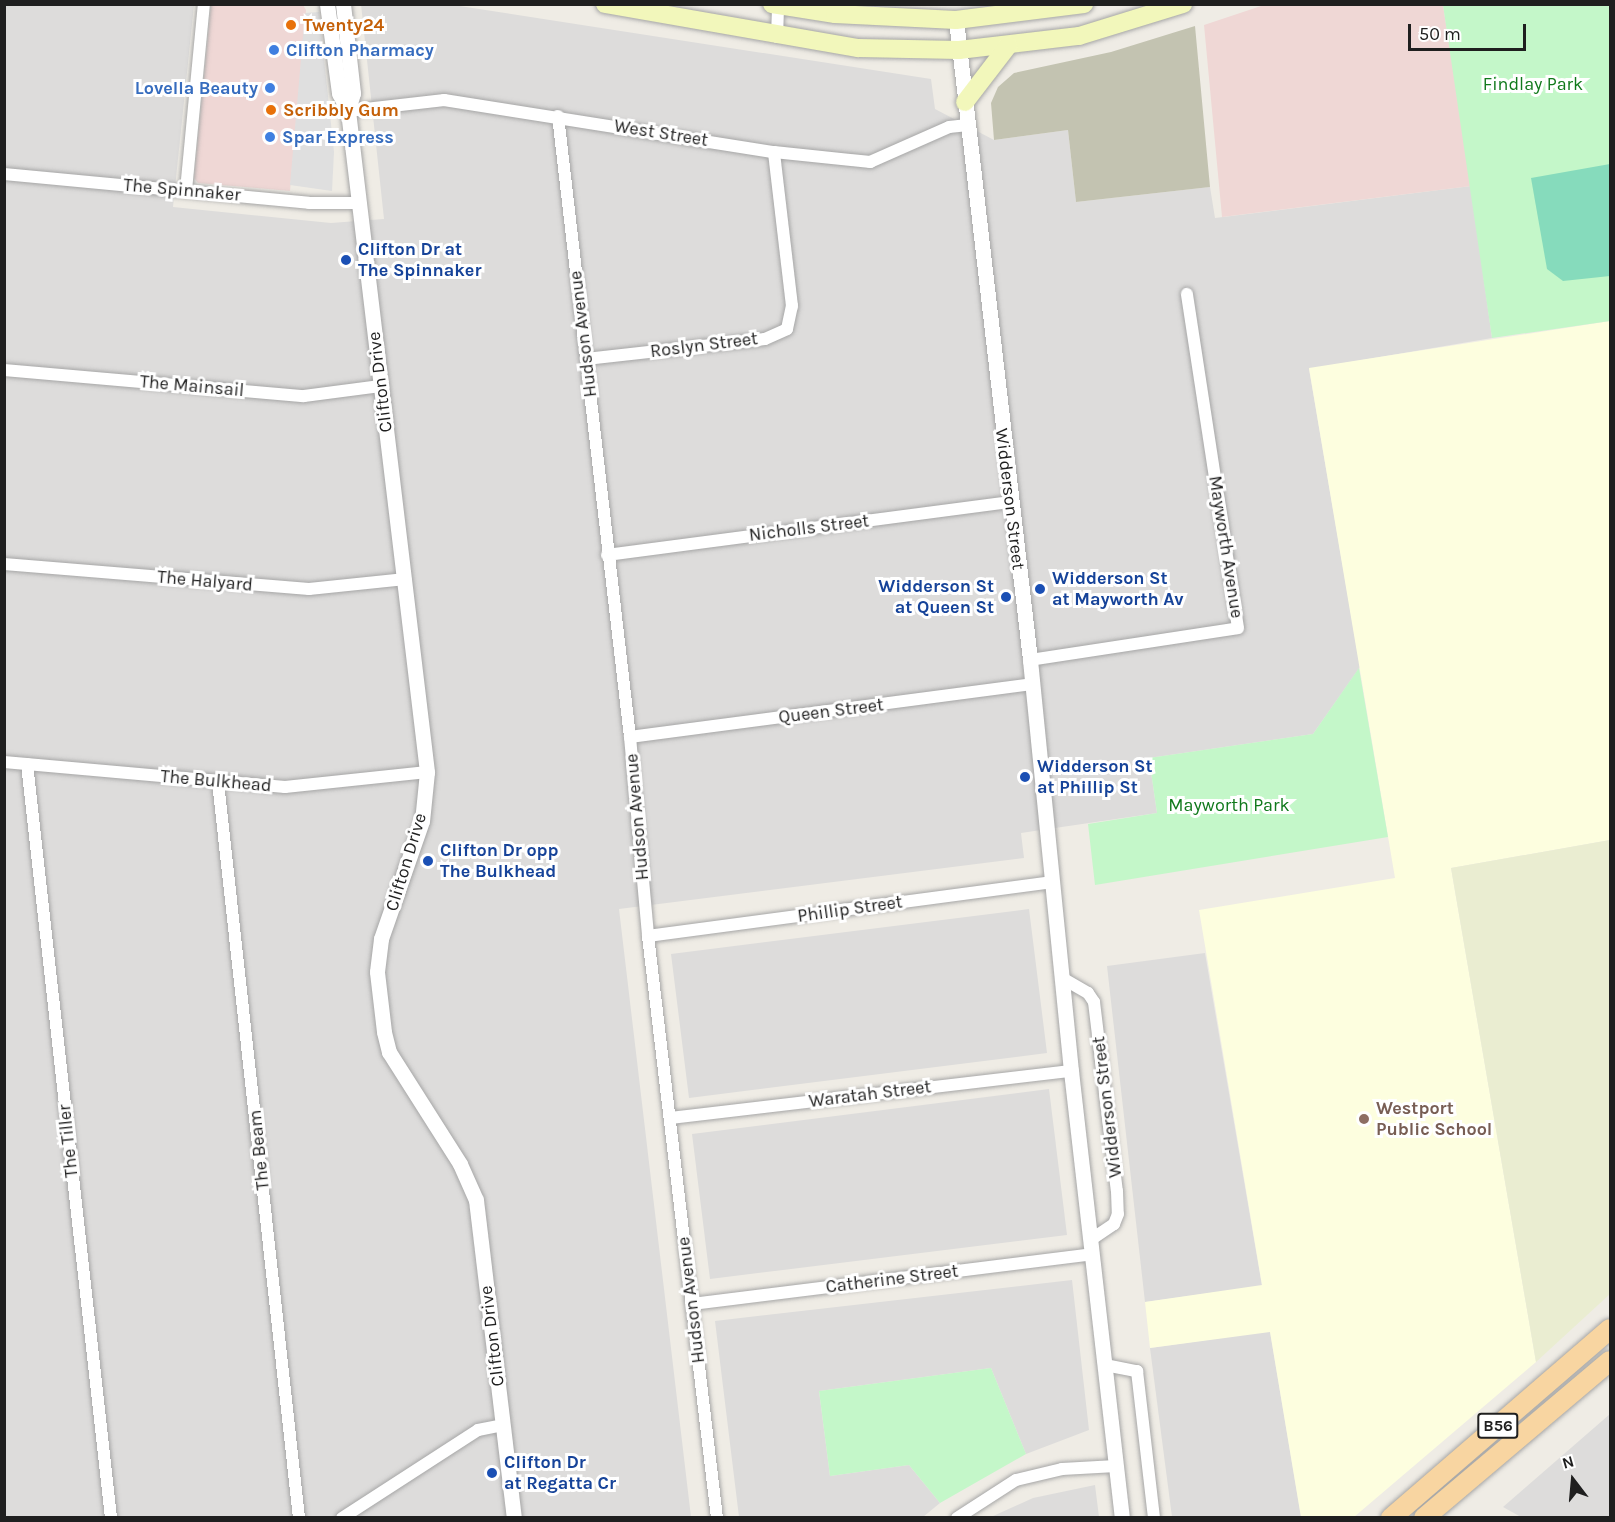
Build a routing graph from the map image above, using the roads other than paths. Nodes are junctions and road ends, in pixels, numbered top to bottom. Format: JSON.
{"nodes":[{"id":1,"x":204,"y":4,"type":"edge"},
{"id":2,"x":327,"y":4,"type":"edge"},
{"id":3,"x":343,"y":4,"type":"edge"},
{"id":4,"x":605,"y":4,"type":"edge"},
{"id":5,"x":1084,"y":4,"type":"edge"},
{"id":6,"x":1183,"y":4,"type":"edge"},
{"id":7,"x":776,"y":5,"type":"edge"},
{"id":8,"x":956,"y":20,"type":"junction"},
{"id":9,"x":777,"y":37,"type":"junction"},
{"id":10,"x":1008,"y":46,"type":"junction"},
{"id":11,"x":959,"y":50,"type":"junction"},
{"id":12,"x":965,"y":102,"type":"junction"},
{"id":13,"x":348,"y":111,"type":"junction"},
{"id":14,"x":558,"y":116,"type":"junction"},
{"id":15,"x":968,"y":124,"type":"junction"},
{"id":16,"x":774,"y":152,"type":"junction"},
{"id":17,"x":4,"y":174,"type":"edge"},
{"id":18,"x":186,"y":190,"type":"junction"},
{"id":19,"x":359,"y":203,"type":"junction"},
{"id":20,"x":1187,"y":294,"type":"dead end"},
{"id":21,"x":586,"y":359,"type":"junction"},
{"id":22,"x":4,"y":370,"type":"edge"},
{"id":23,"x":380,"y":386,"type":"junction"},
{"id":24,"x":1011,"y":502,"type":"junction"},
{"id":25,"x":607,"y":555,"type":"junction"},
{"id":26,"x":4,"y":564,"type":"edge"},
{"id":27,"x":405,"y":579,"type":"junction"},
{"id":28,"x":1030,"y":660,"type":"junction"},
{"id":29,"x":1032,"y":684,"type":"junction"},
{"id":30,"x":630,"y":737,"type":"junction"},
{"id":31,"x":4,"y":762,"type":"edge"},
{"id":32,"x":27,"y":764,"type":"junction"},
{"id":33,"x":428,"y":772,"type":"junction"},
{"id":34,"x":218,"y":783,"type":"junction"},
{"id":35,"x":1052,"y":882,"type":"junction"},
{"id":36,"x":648,"y":936,"type":"junction"},
{"id":37,"x":1062,"y":978,"type":"junction"},
{"id":38,"x":1071,"y":1071,"type":"junction"},
{"id":39,"x":670,"y":1118,"type":"junction"},
{"id":40,"x":1091,"y":1247,"type":"junction"},
{"id":41,"x":692,"y":1304,"type":"junction"},
{"id":42,"x":1611,"y":1329,"type":"edge"},
{"id":43,"x":1611,"y":1361,"type":"edge"},
{"id":44,"x":1105,"y":1365,"type":"junction"},
{"id":45,"x":502,"y":1425,"type":"junction"},
{"id":46,"x":1116,"y":1466,"type":"junction"},
{"id":47,"x":111,"y":1518,"type":"edge"},
{"id":48,"x":299,"y":1518,"type":"edge"},
{"id":49,"x":342,"y":1518,"type":"edge"},
{"id":50,"x":514,"y":1518,"type":"edge"},
{"id":51,"x":717,"y":1518,"type":"edge"},
{"id":52,"x":957,"y":1518,"type":"edge"},
{"id":53,"x":1122,"y":1518,"type":"edge"},
{"id":54,"x":1154,"y":1518,"type":"edge"},
{"id":55,"x":1390,"y":1518,"type":"edge"},
{"id":56,"x":1424,"y":1518,"type":"edge"}],
"edges":[{"from":1,"to":18,"type":"street"},
{"from":2,"to":13,"type":"street","name":"Clifton Drive"},
{"from":3,"to":13,"type":"street","name":"Clifton Drive"},
{"from":4,"to":9,"type":"main road"},
{"from":5,"to":8,"type":"main road"},
{"from":6,"to":10,"type":"main road"},
{"from":7,"to":8,"type":"main road"},
{"from":7,"to":9,"type":"street"},
{"from":8,"to":11,"type":"street","name":"Widderson Street"},
{"from":9,"to":11,"type":"main road"},
{"from":10,"to":11,"type":"main road"},
{"from":10,"to":12,"type":"main road"},
{"from":11,"to":12,"type":"street","name":"Widderson Street"},
{"from":12,"to":15,"type":"street","name":"Widderson Street"},
{"from":13,"to":14,"type":"street","name":"West Street"},
{"from":13,"to":19,"type":"street","name":"Clifton Drive"},
{"from":14,"to":16,"type":"street","name":"West Street"},
{"from":14,"to":21,"type":"street","name":"Hudson Avenue"},
{"from":15,"to":16,"type":"street","name":"West Street"},
{"from":15,"to":24,"type":"street","name":"Widderson Street"},
{"from":16,"to":21,"type":"street","name":"Roslyn Street"},
{"from":17,"to":18,"type":"street","name":"The Spinnaker"},
{"from":18,"to":19,"type":"street","name":"The Spinnaker"},
{"from":19,"to":23,"type":"street","name":"Clifton Drive"},
{"from":20,"to":28,"type":"street","name":"Mayworth Avenue"},
{"from":21,"to":25,"type":"street","name":"Hudson Avenue"},
{"from":22,"to":23,"type":"street","name":"The Mainsail"},
{"from":23,"to":27,"type":"street","name":"Clifton Drive"},
{"from":24,"to":25,"type":"street","name":"Nicholls Street"},
{"from":24,"to":28,"type":"street","name":"Widderson Street"},
{"from":25,"to":30,"type":"street","name":"Hudson Avenue"},
{"from":26,"to":27,"type":"street","name":"The Halyard"},
{"from":27,"to":33,"type":"street","name":"Clifton Drive"},
{"from":28,"to":29,"type":"street","name":"Widderson Street"},
{"from":29,"to":30,"type":"street","name":"Queen Street"},
{"from":29,"to":35,"type":"street","name":"Widderson Street"},
{"from":30,"to":36,"type":"street","name":"Hudson Avenue"},
{"from":31,"to":32,"type":"street","name":"The Bulkhead"},
{"from":32,"to":34,"type":"street","name":"The Bulkhead"},
{"from":32,"to":47,"type":"street","name":"The Tiller"},
{"from":33,"to":34,"type":"street","name":"The Bulkhead"},
{"from":33,"to":45,"type":"street","name":"Clifton Drive"},
{"from":34,"to":48,"type":"street","name":"The Beam"},
{"from":35,"to":36,"type":"street","name":"Phillip Street"},
{"from":35,"to":37,"type":"street","name":"Widderson Street"},
{"from":36,"to":39,"type":"street","name":"Hudson Avenue"},
{"from":37,"to":38,"type":"street","name":"Widderson Street"},
{"from":37,"to":40,"type":"street","name":"Widderson Street"},
{"from":38,"to":39,"type":"street","name":"Waratah Street"},
{"from":38,"to":40,"type":"street","name":"Widderson Street"},
{"from":39,"to":41,"type":"street","name":"Hudson Avenue"},
{"from":40,"to":41,"type":"street","name":"Catherine Street"},
{"from":40,"to":44,"type":"street","name":"Widderson Street"},
{"from":41,"to":51,"type":"street","name":"Hudson Avenue"},
{"from":42,"to":55,"type":"main road","number":"B56"},
{"from":43,"to":56,"type":"main road","number":"B56"},
{"from":44,"to":46,"type":"street","name":"Widderson Street"},
{"from":44,"to":54,"type":"street"},
{"from":45,"to":49,"type":"street"},
{"from":45,"to":50,"type":"street","name":"Clifton Drive"},
{"from":46,"to":52,"type":"street"},
{"from":46,"to":53,"type":"street","name":"Widderson Street"}]}
